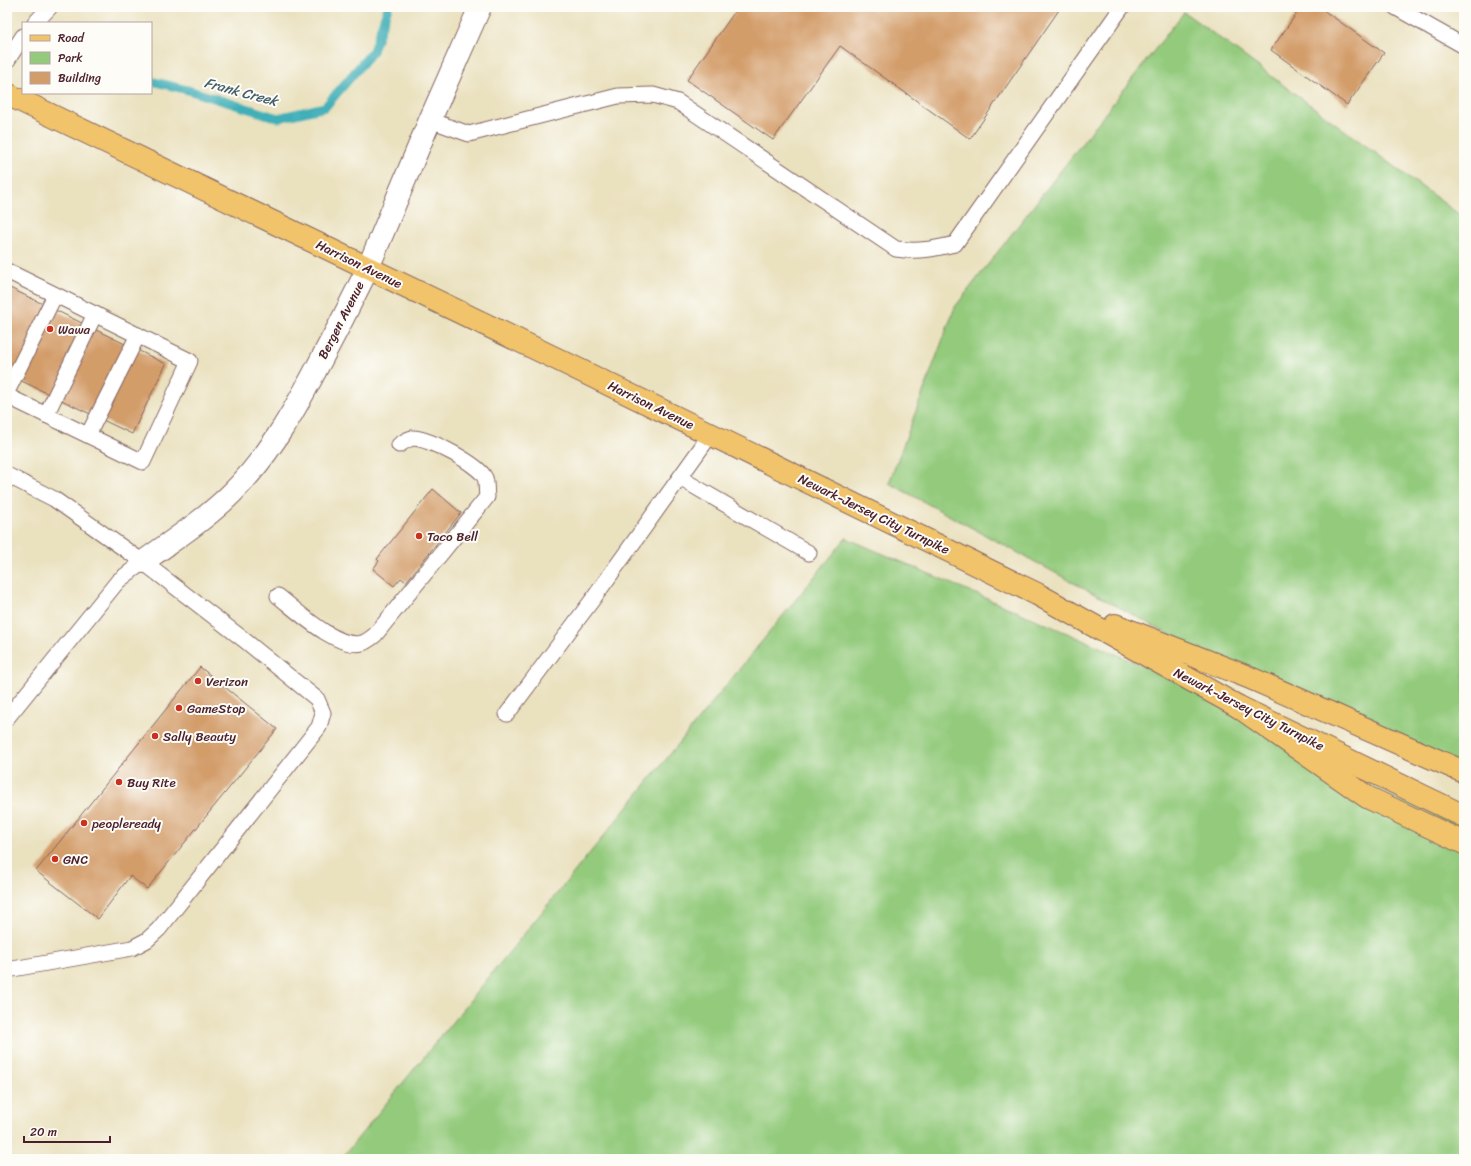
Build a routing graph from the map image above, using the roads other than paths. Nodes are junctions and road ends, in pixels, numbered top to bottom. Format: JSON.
{"nodes":[{"id":1,"x":50,"y":7,"type":"edge"},
{"id":2,"x":480,"y":7,"type":"edge"},
{"id":3,"x":1122,"y":7,"type":"edge"},
{"id":4,"x":1395,"y":7,"type":"edge"},
{"id":5,"x":36,"y":22,"type":"edge"},
{"id":6,"x":22,"y":38,"type":"edge"},
{"id":7,"x":1464,"y":46,"type":"edge"},
{"id":8,"x":7,"y":61,"type":"edge"},
{"id":9,"x":7,"y":94,"type":"edge"},
{"id":10,"x":430,"y":120,"type":"junction"},
{"id":11,"x":368,"y":268,"type":"junction"},
{"id":12,"x":7,"y":271,"type":"edge"},
{"id":13,"x":55,"y":295,"type":"junction"},
{"id":14,"x":95,"y":314,"type":"junction"},
{"id":15,"x":138,"y":335,"type":"junction"},
{"id":16,"x":7,"y":392,"type":"edge"},
{"id":17,"x":7,"y":396,"type":"edge"},
{"id":18,"x":46,"y":415,"type":"junction"},
{"id":19,"x":711,"y":434,"type":"junction"},
{"id":20,"x":88,"y":435,"type":"junction"},
{"id":21,"x":399,"y":445,"type":"dead end"},
{"id":22,"x":7,"y":475,"type":"edge"},
{"id":23,"x":680,"y":478,"type":"junction"},
{"id":24,"x":809,"y":554,"type":"dead end"},
{"id":25,"x":143,"y":562,"type":"junction"},
{"id":26,"x":1037,"y":594,"type":"junction"},
{"id":27,"x":278,"y":596,"type":"dead end"},
{"id":28,"x":1239,"y":707,"type":"junction"},
{"id":29,"x":507,"y":714,"type":"dead end"},
{"id":30,"x":7,"y":718,"type":"edge"},
{"id":31,"x":1464,"y":772,"type":"edge"},
{"id":32,"x":1464,"y":816,"type":"edge"},
{"id":33,"x":1464,"y":844,"type":"edge"},
{"id":34,"x":7,"y":970,"type":"edge"}],
"edges":[{"from":1,"to":5,"type":"lane"},
{"from":2,"to":10,"type":"street","name":"Bergen Avenue"},
{"from":3,"to":10,"type":"lane"},
{"from":4,"to":7,"type":"lane"},
{"from":6,"to":8,"type":"lane"},
{"from":9,"to":11,"type":"main road","name":"Harrison Avenue"},
{"from":10,"to":11,"type":"street","name":"Bergen Avenue"},
{"from":11,"to":19,"type":"main road","name":"Harrison Avenue"},
{"from":11,"to":25,"type":"street","name":"Bergen Avenue"},
{"from":12,"to":13,"type":"lane"},
{"from":13,"to":14,"type":"lane"},
{"from":13,"to":16,"type":"lane"},
{"from":14,"to":15,"type":"lane"},
{"from":14,"to":18,"type":"lane"},
{"from":15,"to":20,"type":"lane"},
{"from":15,"to":20,"type":"lane"},
{"from":17,"to":18,"type":"lane"},
{"from":18,"to":20,"type":"lane"},
{"from":19,"to":23,"type":"lane"},
{"from":19,"to":26,"type":"main road","name":"Newark-Jersey City Turnpike"},
{"from":21,"to":27,"type":"lane"},
{"from":22,"to":25,"type":"lane"},
{"from":23,"to":24,"type":"lane"},
{"from":23,"to":29,"type":"lane"},
{"from":25,"to":30,"type":"lane"},
{"from":25,"to":34,"type":"lane"},
{"from":26,"to":28,"type":"main road","name":"Newark-Jersey City Turnpike"},
{"from":26,"to":31,"type":"main road","name":"Newark-Jersey City Turnpike"},
{"from":28,"to":32,"type":"main road","name":"Newark-Jersey City Turnpike"},
{"from":28,"to":33,"type":"main road"}]}
